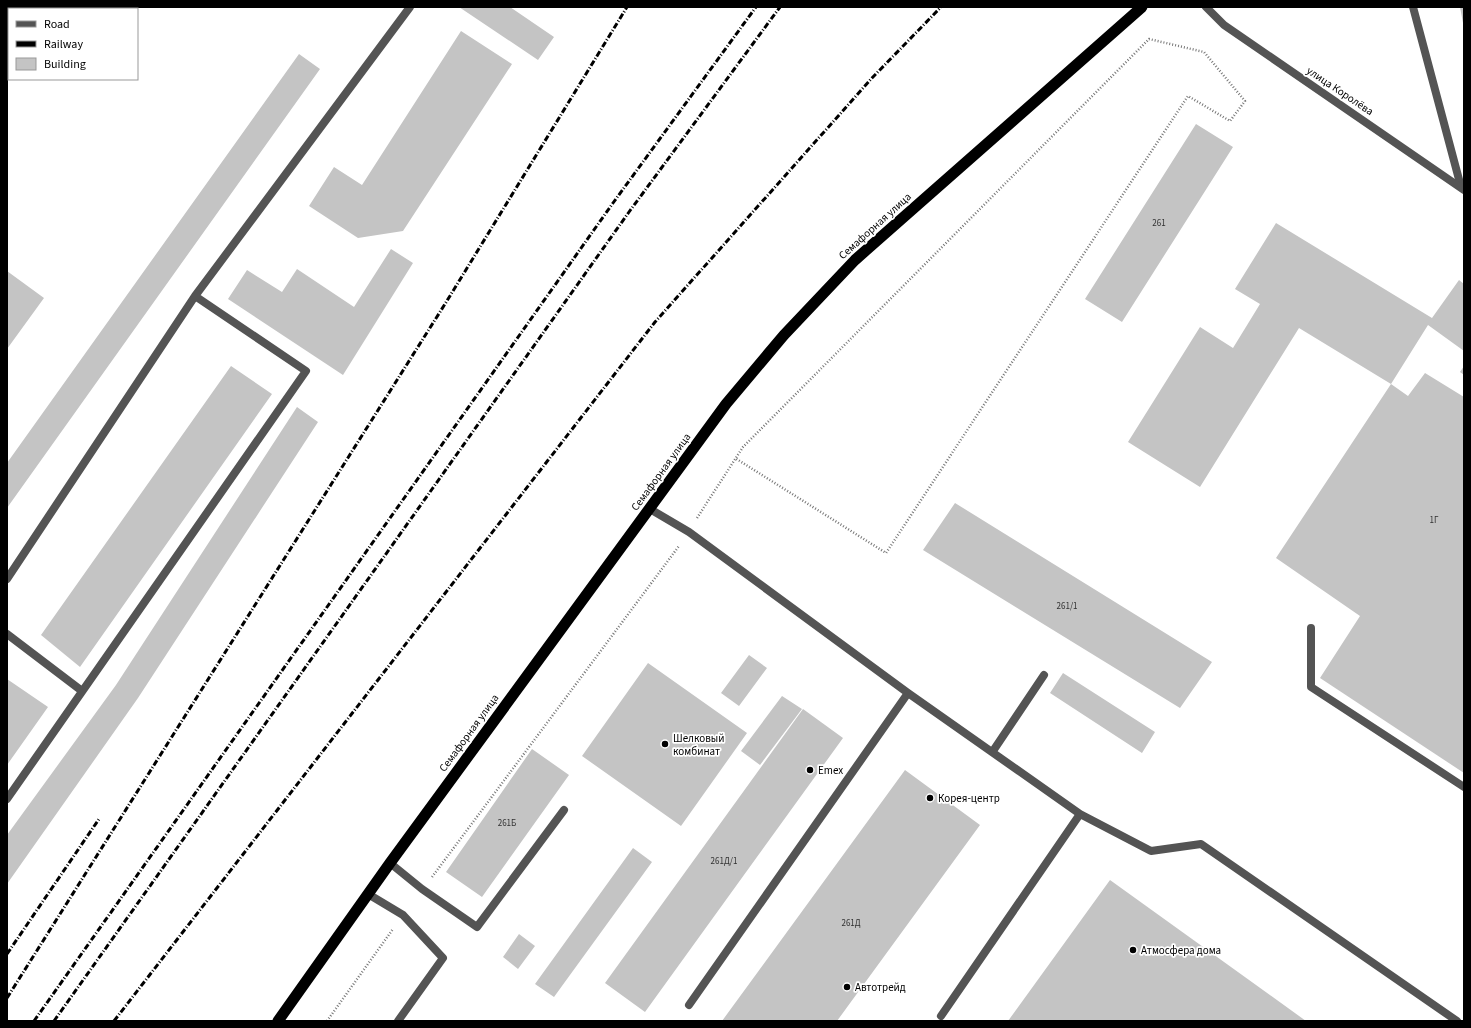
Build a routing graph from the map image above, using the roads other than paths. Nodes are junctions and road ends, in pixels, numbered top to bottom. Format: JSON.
{"nodes":[{"id":1,"x":410,"y":7,"type":"edge"},
{"id":2,"x":1142,"y":7,"type":"edge"},
{"id":3,"x":1206,"y":7,"type":"edge"},
{"id":4,"x":1413,"y":7,"type":"edge"},
{"id":5,"x":1462,"y":189,"type":"edge"},
{"id":6,"x":195,"y":296,"type":"junction"},
{"id":7,"x":650,"y":509,"type":"junction"},
{"id":8,"x":7,"y":579,"type":"edge"},
{"id":9,"x":1311,"y":628,"type":"dead end"},
{"id":10,"x":7,"y":634,"type":"edge"},
{"id":11,"x":1044,"y":675,"type":"dead end"},
{"id":12,"x":82,"y":691,"type":"junction"},
{"id":13,"x":908,"y":693,"type":"junction"},
{"id":14,"x":993,"y":751,"type":"junction"},
{"id":15,"x":1464,"y":787,"type":"edge"},
{"id":16,"x":7,"y":799,"type":"edge"},
{"id":17,"x":564,"y":810,"type":"dead end"},
{"id":18,"x":1080,"y":814,"type":"junction"},
{"id":19,"x":390,"y":863,"type":"junction"},
{"id":20,"x":368,"y":894,"type":"junction"},
{"id":21,"x":689,"y":1005,"type":"dead end"},
{"id":22,"x":940,"y":1016,"type":"dead end"},
{"id":23,"x":278,"y":1021,"type":"edge"},
{"id":24,"x":398,"y":1021,"type":"edge"},
{"id":25,"x":1457,"y":1021,"type":"edge"}],
"edges":[{"from":1,"to":6,"type":"street"},
{"from":2,"to":7,"type":"highway","name":"Семафорная улица"},
{"from":3,"to":5,"type":"street","name":"улица Королёва"},
{"from":4,"to":5,"type":"street"},
{"from":6,"to":8,"type":"street"},
{"from":6,"to":12,"type":"street"},
{"from":7,"to":13,"type":"street"},
{"from":7,"to":19,"type":"highway","name":"Семафорная улица"},
{"from":9,"to":15,"type":"street"},
{"from":10,"to":12,"type":"street"},
{"from":11,"to":14,"type":"street"},
{"from":12,"to":16,"type":"street"},
{"from":13,"to":14,"type":"street"},
{"from":13,"to":21,"type":"street"},
{"from":14,"to":18,"type":"street"},
{"from":17,"to":19,"type":"street"},
{"from":18,"to":22,"type":"street"},
{"from":18,"to":25,"type":"street"},
{"from":19,"to":20,"type":"highway","name":"Семафорная улица"},
{"from":20,"to":23,"type":"highway","name":"Семафорная улица"},
{"from":20,"to":24,"type":"street"}]}
